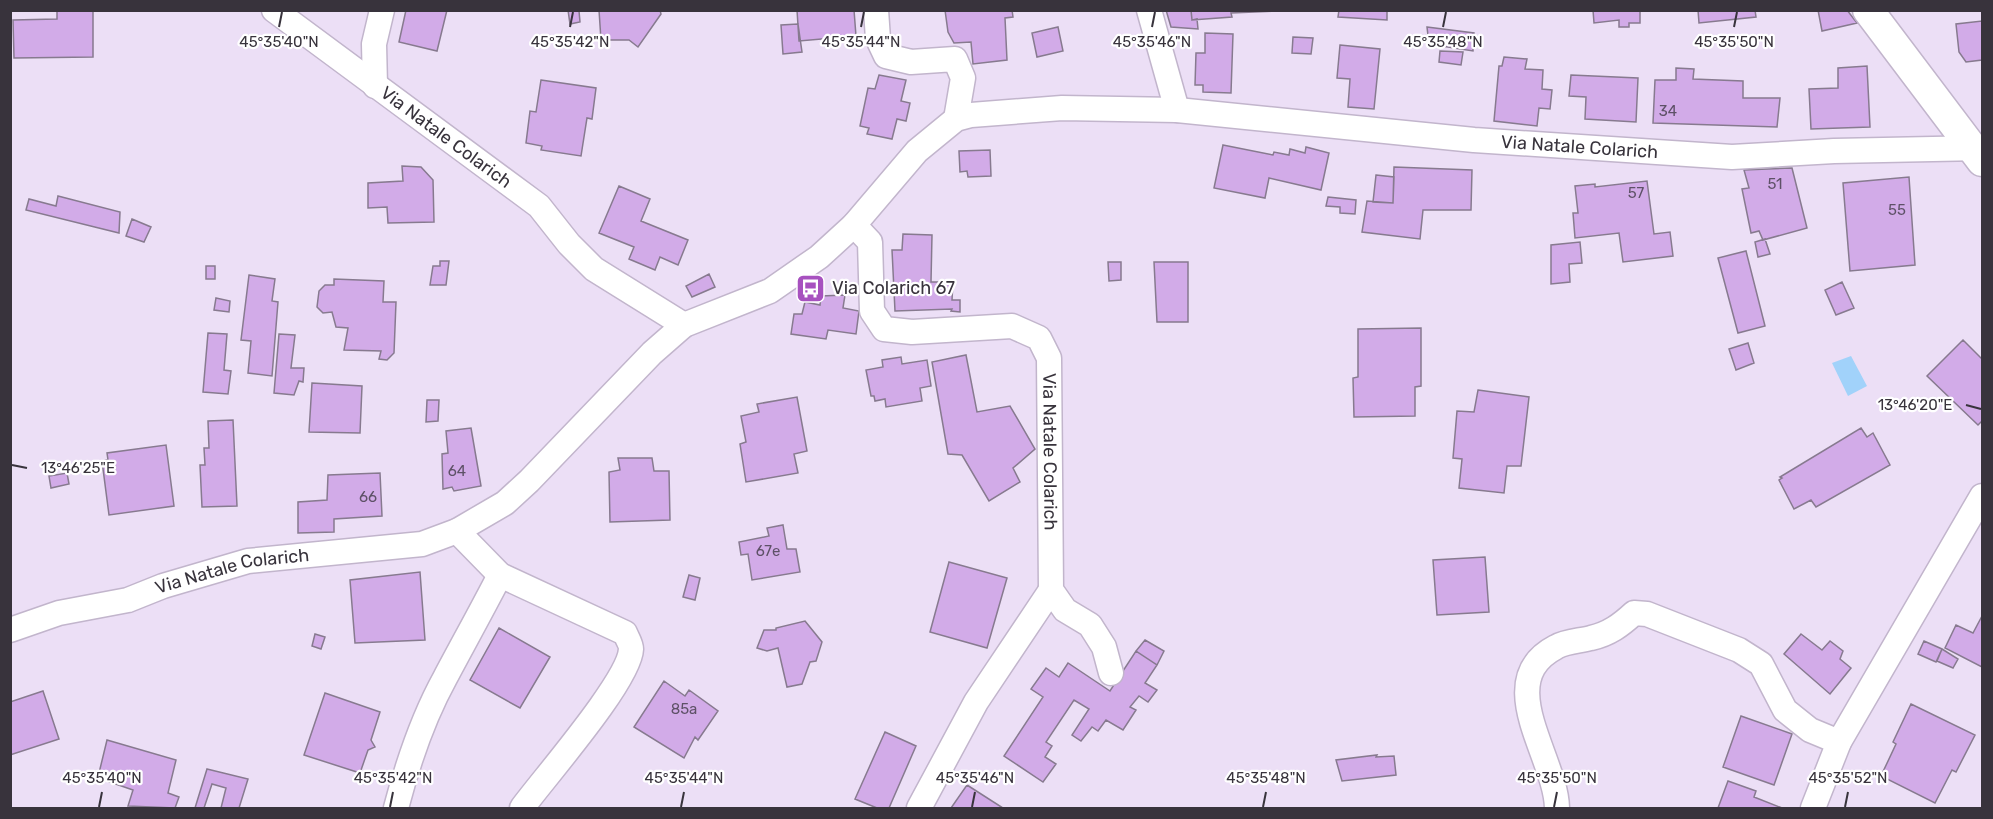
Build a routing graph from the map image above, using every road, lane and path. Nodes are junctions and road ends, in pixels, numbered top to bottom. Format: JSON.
{"nodes":[{"id":1,"x":274,"y":10,"type":"edge"},
{"id":2,"x":382,"y":10,"type":"edge"},
{"id":3,"x":876,"y":10,"type":"edge"},
{"id":4,"x":1149,"y":10,"type":"edge"},
{"id":5,"x":1868,"y":10,"type":"edge"},
{"id":6,"x":375,"y":86,"type":"junction"},
{"id":7,"x":1177,"y":110,"type":"junction"},
{"id":8,"x":956,"y":119,"type":"junction"},
{"id":9,"x":1980,"y":153,"type":"edge"},
{"id":10,"x":854,"y":225,"type":"junction"},
{"id":11,"x":684,"y":325,"type":"junction"},
{"id":12,"x":1983,"y":496,"type":"edge"},
{"id":13,"x":457,"y":531,"type":"junction"},
{"id":14,"x":500,"y":575,"type":"junction"},
{"id":15,"x":1051,"y":591,"type":"junction"},
{"id":16,"x":10,"y":630,"type":"edge"},
{"id":17,"x":1111,"y":673,"type":"dead end"},
{"id":18,"x":1839,"y":742,"type":"junction"},
{"id":19,"x":396,"y":808,"type":"edge"},
{"id":20,"x":522,"y":808,"type":"edge"},
{"id":21,"x":919,"y":808,"type":"edge"},
{"id":22,"x":1557,"y":808,"type":"edge"},
{"id":23,"x":1813,"y":808,"type":"edge"}],
"edges":[{"from":1,"to":6,"type":"street","name":"Via Natale Colarich"},
{"from":2,"to":6,"type":"street","name":"Via Natale Colarich"},
{"from":3,"to":8,"type":"street"},
{"from":4,"to":7,"type":"street"},
{"from":5,"to":9,"type":"street"},
{"from":6,"to":11,"type":"street","name":"Via Natale Colarich"},
{"from":7,"to":8,"type":"street","name":"Via Natale Colarich"},
{"from":7,"to":9,"type":"street","name":"Via Natale Colarich"},
{"from":8,"to":10,"type":"street","name":"Via Natale Colarich"},
{"from":10,"to":11,"type":"street","name":"Via Natale Colarich"},
{"from":10,"to":15,"type":"street","name":"Via Natale Colarich"},
{"from":11,"to":13,"type":"street","name":"Via Natale Colarich"},
{"from":12,"to":18,"type":"street"},
{"from":13,"to":14,"type":"street"},
{"from":13,"to":16,"type":"street","name":"Via Natale Colarich"},
{"from":14,"to":19,"type":"street"},
{"from":14,"to":20,"type":"street"},
{"from":15,"to":17,"type":"street"},
{"from":15,"to":21,"type":"street"},
{"from":18,"to":22,"type":"street"},
{"from":18,"to":23,"type":"street"}]}
